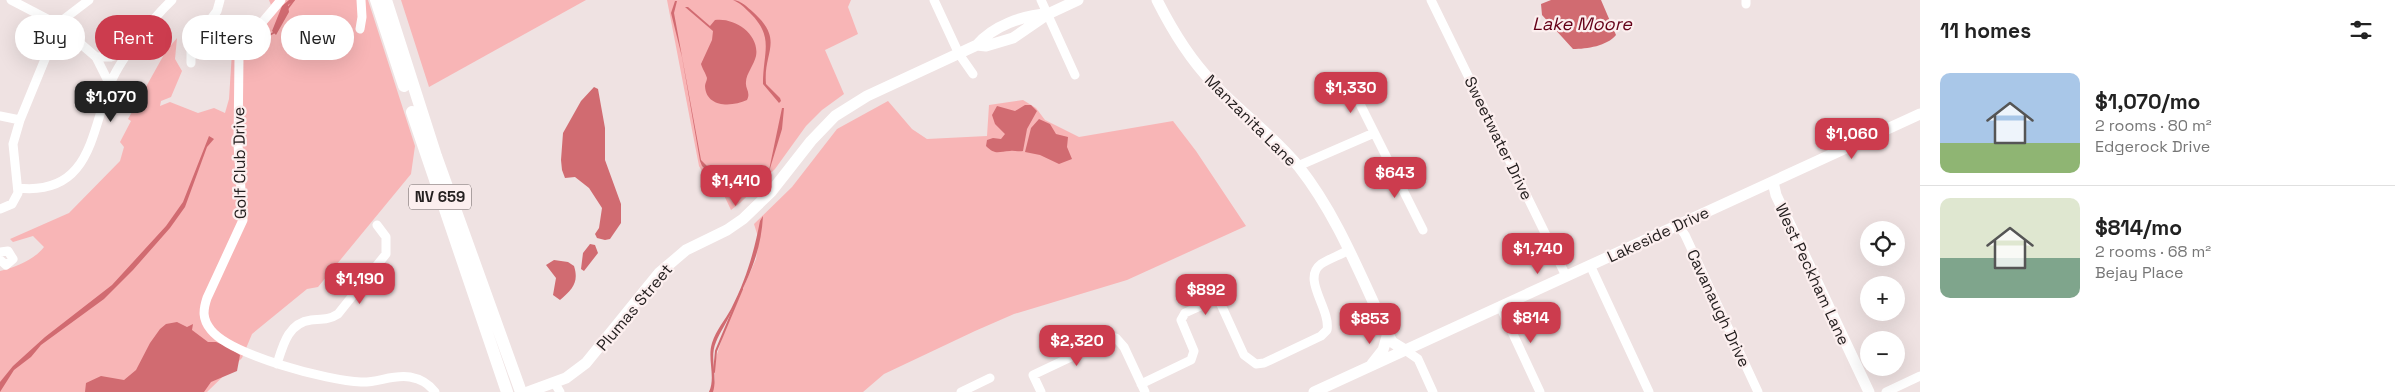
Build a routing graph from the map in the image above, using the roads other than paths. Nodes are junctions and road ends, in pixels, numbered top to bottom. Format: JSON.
{"nodes":[{"id":1,"x":11,"y":0,"type":"edge"},
{"id":2,"x":89,"y":0,"type":"edge"},
{"id":3,"x":172,"y":0,"type":"edge"},
{"id":4,"x":220,"y":0,"type":"edge"},
{"id":5,"x":282,"y":0,"type":"edge"},
{"id":6,"x":361,"y":0,"type":"edge"},
{"id":7,"x":376,"y":0,"type":"edge"},
{"id":8,"x":386,"y":0,"type":"edge"},
{"id":9,"x":934,"y":0,"type":"edge"},
{"id":10,"x":1041,"y":0,"type":"edge"},
{"id":11,"x":1078,"y":0,"type":"edge"},
{"id":12,"x":1157,"y":0,"type":"edge"},
{"id":13,"x":1431,"y":0,"type":"edge"},
{"id":14,"x":1048,"y":14,"type":"junction"},
{"id":15,"x":40,"y":15,"type":"edge"},
{"id":16,"x":69,"y":15,"type":"edge"},
{"id":17,"x":160,"y":15,"type":"edge"},
{"id":18,"x":360,"y":29,"type":"dead end"},
{"id":19,"x":85,"y":47,"type":"edge"},
{"id":20,"x":959,"y":54,"type":"junction"},
{"id":21,"x":95,"y":56,"type":"edge"},
{"id":22,"x":45,"y":60,"type":"edge"},
{"id":23,"x":98,"y":60,"type":"edge"},
{"id":24,"x":123,"y":60,"type":"edge"},
{"id":25,"x":191,"y":63,"type":"dead end"},
{"id":26,"x":973,"y":74,"type":"dead end"},
{"id":27,"x":1075,"y":75,"type":"dead end"},
{"id":28,"x":1350,"y":84,"type":"dead end"},
{"id":29,"x":110,"y":85,"type":"junction"},
{"id":30,"x":1920,"y":114,"type":"edge"},
{"id":31,"x":0,"y":116,"type":"edge"},
{"id":32,"x":20,"y":120,"type":"junction"},
{"id":33,"x":1374,"y":133,"type":"junction"},
{"id":34,"x":1298,"y":166,"type":"junction"},
{"id":35,"x":1773,"y":182,"type":"junction"},
{"id":36,"x":18,"y":188,"type":"junction"},
{"id":37,"x":0,"y":209,"type":"edge"},
{"id":38,"x":377,"y":225,"type":"dead end"},
{"id":39,"x":1678,"y":225,"type":"junction"},
{"id":40,"x":1423,"y":230,"type":"dead end"},
{"id":41,"x":1349,"y":250,"type":"junction"},
{"id":42,"x":0,"y":252,"type":"edge"},
{"id":43,"x":0,"y":260,"type":"edge"},
{"id":44,"x":1590,"y":265,"type":"junction"},
{"id":45,"x":1566,"y":276,"type":"junction"},
{"id":46,"x":1500,"y":306,"type":"junction"},
{"id":47,"x":1388,"y":333,"type":"junction"},
{"id":48,"x":1404,"y":350,"type":"junction"},
{"id":49,"x":277,"y":364,"type":"junction"},
{"id":50,"x":1370,"y":366,"type":"junction"},
{"id":51,"x":1920,"y":376,"type":"edge"},
{"id":52,"x":990,"y":378,"type":"dead end"},
{"id":53,"x":557,"y":387,"type":"edge"},
{"id":54,"x":1143,"y":388,"type":"edge"},
{"id":55,"x":435,"y":392,"type":"edge"},
{"id":56,"x":508,"y":392,"type":"edge"},
{"id":57,"x":521,"y":392,"type":"edge"},
{"id":58,"x":528,"y":392,"type":"edge"},
{"id":59,"x":960,"y":392,"type":"edge"},
{"id":60,"x":1041,"y":392,"type":"edge"},
{"id":61,"x":1314,"y":392,"type":"edge"},
{"id":62,"x":1433,"y":392,"type":"edge"},
{"id":63,"x":1540,"y":392,"type":"edge"},
{"id":64,"x":1650,"y":392,"type":"edge"},
{"id":65,"x":1758,"y":392,"type":"edge"},
{"id":66,"x":1869,"y":392,"type":"edge"},
{"id":67,"x":1886,"y":392,"type":"edge"}],
"edges":[{"from":1,"to":15,"type":"street"},
{"from":2,"to":16,"type":"street"},
{"from":3,"to":17,"type":"street"},
{"from":4,"to":25,"type":"street"},
{"from":5,"to":49,"type":"street","name":"Golf Club Drive"},
{"from":6,"to":18,"type":"street"},
{"from":7,"to":56,"type":"main road","number":"NV 659"},
{"from":8,"to":57,"type":"main road","number":"NV 659"},
{"from":9,"to":20,"type":"street"},
{"from":10,"to":14,"type":"street"},
{"from":11,"to":14,"type":"street","name":"Plumas Street"},
{"from":12,"to":34,"type":"street","name":"Manzanita Lane"},
{"from":13,"to":45,"type":"street","name":"Sweetwater Drive"},
{"from":14,"to":20,"type":"street","name":"Plumas Street"},
{"from":14,"to":27,"type":"street"},
{"from":19,"to":21,"type":"street"},
{"from":20,"to":26,"type":"street"},
{"from":20,"to":53,"type":"street","name":"Plumas Street"},
{"from":22,"to":32,"type":"street"},
{"from":23,"to":29,"type":"street"},
{"from":24,"to":29,"type":"street"},
{"from":28,"to":33,"type":"street"},
{"from":29,"to":36,"type":"street"},
{"from":30,"to":35,"type":"street","name":"Lakeside Drive"},
{"from":31,"to":32,"type":"street"},
{"from":32,"to":36,"type":"street"},
{"from":33,"to":34,"type":"street"},
{"from":33,"to":40,"type":"street"},
{"from":34,"to":41,"type":"street","name":"Manzanita Lane"},
{"from":35,"to":39,"type":"street","name":"Lakeside Drive"},
{"from":35,"to":66,"type":"street","name":"West Peckham Lane"},
{"from":36,"to":37,"type":"street"},
{"from":38,"to":49,"type":"street"},
{"from":39,"to":44,"type":"street","name":"Lakeside Drive"},
{"from":39,"to":65,"type":"street","name":"Cavanaugh Drive"},
{"from":41,"to":47,"type":"street","name":"Manzanita Lane"},
{"from":41,"to":54,"type":"street"},
{"from":42,"to":43,"type":"street"},
{"from":44,"to":45,"type":"street","name":"Lakeside Drive"},
{"from":44,"to":64,"type":"street"},
{"from":45,"to":46,"type":"street","name":"Lakeside Drive"},
{"from":46,"to":48,"type":"street","name":"Lakeside Drive"},
{"from":46,"to":63,"type":"street"},
{"from":47,"to":48,"type":"street","name":"Manzanita Lane"},
{"from":47,"to":50,"type":"street"},
{"from":48,"to":50,"type":"street","name":"Lakeside Drive"},
{"from":48,"to":62,"type":"street","name":"Manzanita Lane"},
{"from":49,"to":55,"type":"street","name":"Golf Club Drive"},
{"from":50,"to":61,"type":"street","name":"Lakeside Drive"},
{"from":51,"to":67,"type":"street"},
{"from":52,"to":59,"type":"street"},
{"from":53,"to":58,"type":"street","name":"Plumas Street"},
{"from":54,"to":60,"type":"street"}]}
